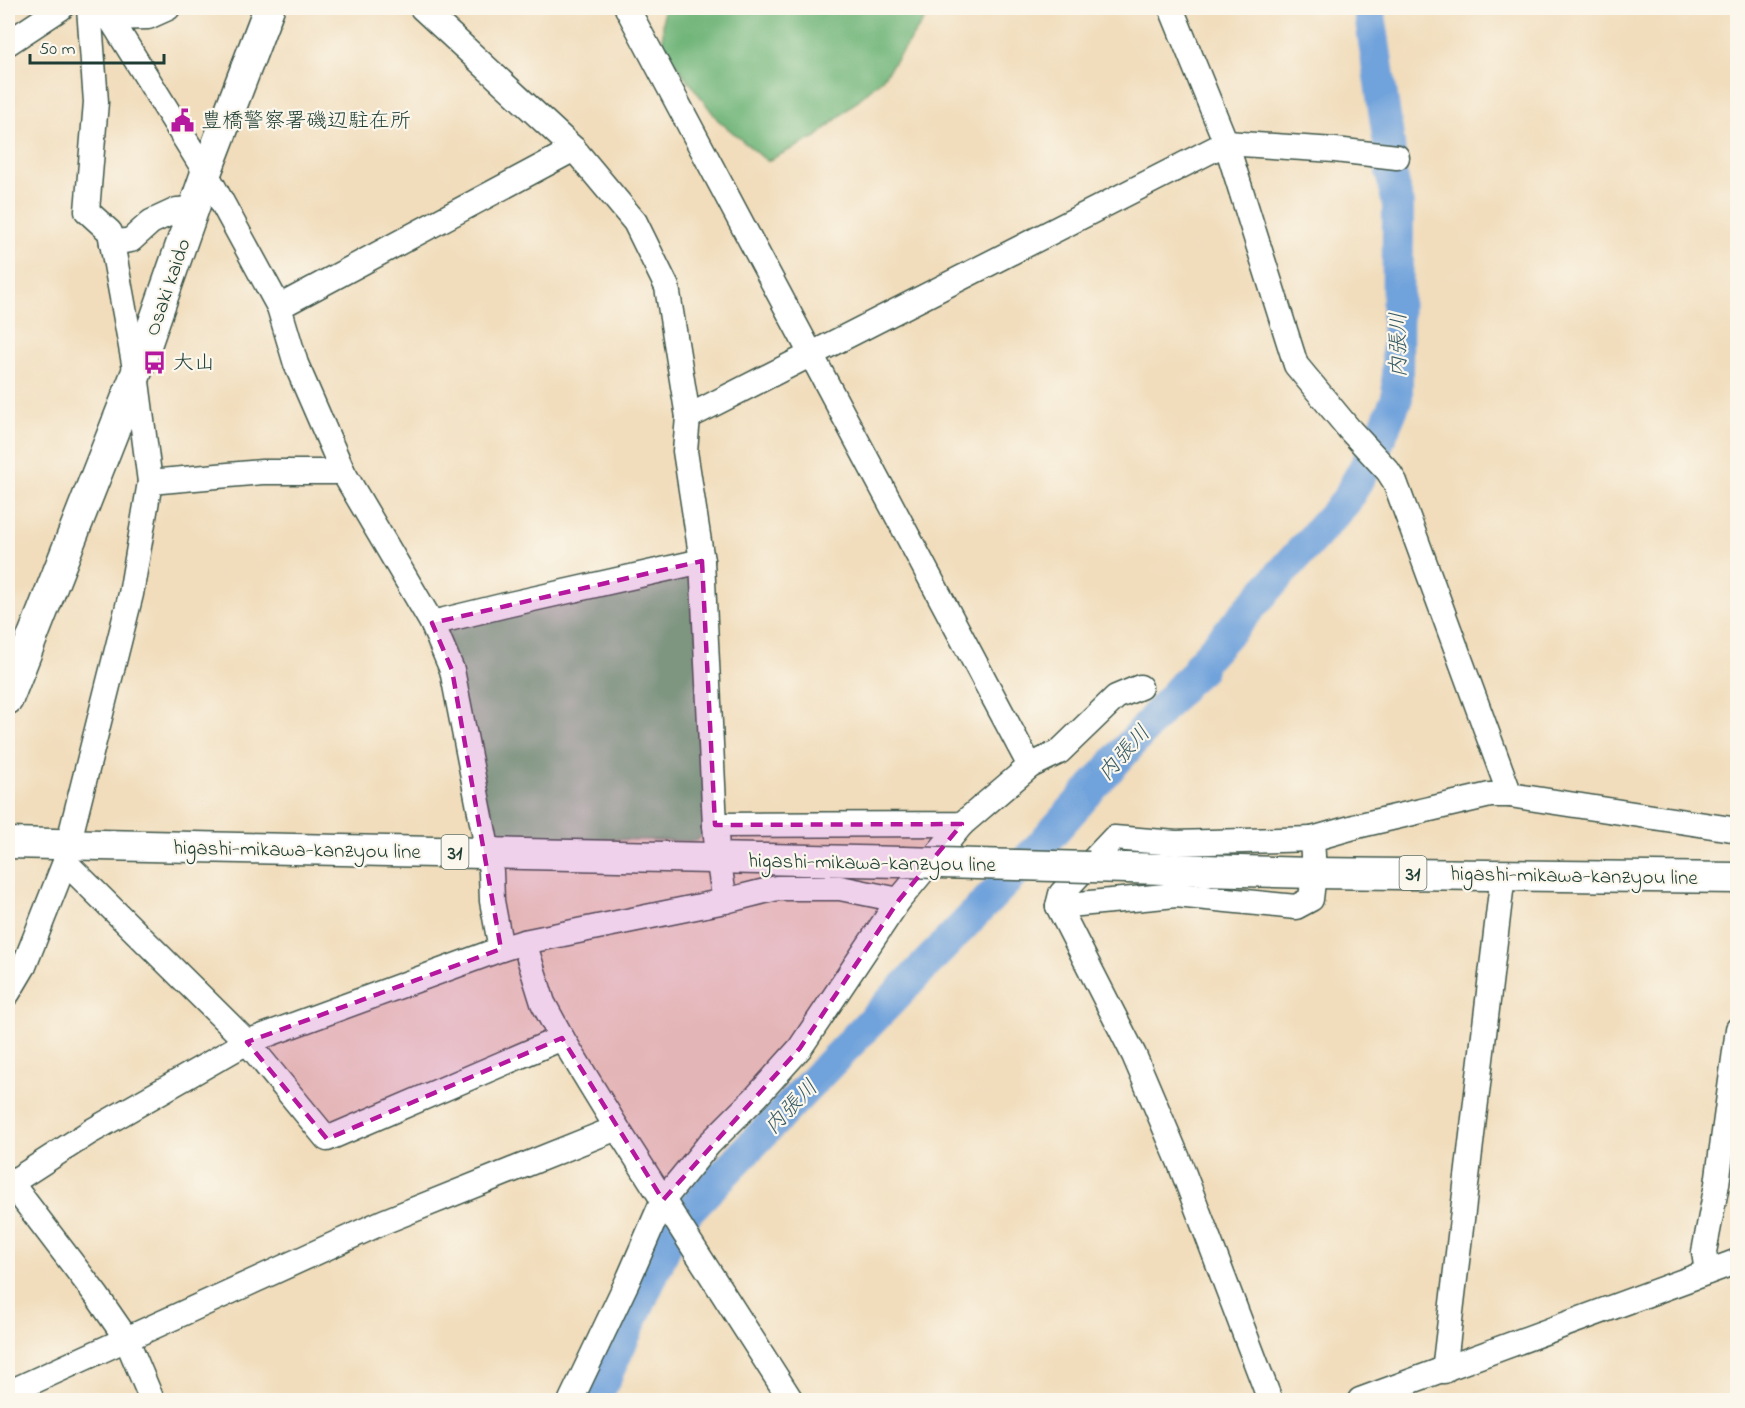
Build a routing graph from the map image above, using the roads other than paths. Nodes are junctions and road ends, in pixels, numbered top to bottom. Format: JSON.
{"nodes":[{"id":1,"x":61,"y":8,"type":"edge"},
{"id":2,"x":168,"y":8,"type":"edge"},
{"id":3,"x":269,"y":8,"type":"edge"},
{"id":4,"x":422,"y":8,"type":"edge"},
{"id":5,"x":627,"y":8,"type":"edge"},
{"id":6,"x":1171,"y":8,"type":"edge"},
{"id":7,"x":96,"y":11,"type":"edge"},
{"id":8,"x":8,"y":43,"type":"edge"},
{"id":9,"x":1226,"y":144,"type":"junction"},
{"id":10,"x":574,"y":149,"type":"junction"},
{"id":11,"x":1397,"y":157,"type":"dead end"},
{"id":12,"x":206,"y":173,"type":"junction"},
{"id":13,"x":194,"y":209,"type":"junction"},
{"id":14,"x":112,"y":243,"type":"junction"},
{"id":15,"x":279,"y":307,"type":"junction"},
{"id":16,"x":811,"y":355,"type":"junction"},
{"id":17,"x":136,"y":374,"type":"junction"},
{"id":18,"x":688,"y":417,"type":"junction"},
{"id":19,"x":343,"y":472,"type":"junction"},
{"id":20,"x":150,"y":482,"type":"junction"},
{"id":21,"x":702,"y":561,"type":"junction"},
{"id":22,"x":432,"y":623,"type":"junction"},
{"id":23,"x":14,"y":660,"type":"edge"},
{"id":24,"x":1140,"y":687,"type":"dead end"},
{"id":25,"x":8,"y":699,"type":"edge"},
{"id":26,"x":1030,"y":766,"type":"junction"},
{"id":27,"x":1510,"y":795,"type":"junction"},
{"id":28,"x":962,"y":824,"type":"junction"},
{"id":29,"x":714,"y":825,"type":"junction"},
{"id":30,"x":1737,"y":830,"type":"edge"},
{"id":31,"x":1312,"y":839,"type":"junction"},
{"id":32,"x":8,"y":843,"type":"edge"},
{"id":33,"x":67,"y":853,"type":"junction"},
{"id":34,"x":488,"y":853,"type":"junction"},
{"id":35,"x":718,"y":858,"type":"junction"},
{"id":36,"x":1314,"y":873,"type":"junction"},
{"id":37,"x":1503,"y":874,"type":"junction"},
{"id":38,"x":1737,"y":878,"type":"edge"},
{"id":39,"x":899,"y":900,"type":"junction"},
{"id":40,"x":725,"y":901,"type":"junction"},
{"id":41,"x":1058,"y":906,"type":"junction"},
{"id":42,"x":525,"y":942,"type":"junction"},
{"id":43,"x":501,"y":949,"type":"junction"},
{"id":44,"x":8,"y":993,"type":"edge"},
{"id":45,"x":1737,"y":1029,"type":"edge"},
{"id":46,"x":562,"y":1038,"type":"junction"},
{"id":47,"x":247,"y":1042,"type":"junction"},
{"id":48,"x":617,"y":1128,"type":"junction"},
{"id":49,"x":9,"y":1183,"type":"edge"},
{"id":50,"x":663,"y":1200,"type":"junction"},
{"id":51,"x":1737,"y":1261,"type":"edge"},
{"id":52,"x":1707,"y":1272,"type":"junction"},
{"id":53,"x":126,"y":1338,"type":"junction"},
{"id":54,"x":1444,"y":1371,"type":"junction"},
{"id":55,"x":8,"y":1393,"type":"edge"},
{"id":56,"x":152,"y":1401,"type":"edge"},
{"id":57,"x":571,"y":1401,"type":"edge"},
{"id":58,"x":791,"y":1401,"type":"edge"},
{"id":59,"x":1270,"y":1401,"type":"edge"},
{"id":60,"x":1360,"y":1401,"type":"edge"}],
"edges":[{"from":1,"to":8,"type":"street"},
{"from":2,"to":7,"type":"street"},
{"from":3,"to":12,"type":"main road","name":"Osaki kaido"},
{"from":4,"to":10,"type":"street"},
{"from":5,"to":16,"type":"street"},
{"from":6,"to":9,"type":"street"},
{"from":7,"to":12,"type":"street"},
{"from":7,"to":14,"type":"street"},
{"from":9,"to":11,"type":"street"},
{"from":9,"to":16,"type":"street"},
{"from":9,"to":27,"type":"street"},
{"from":10,"to":15,"type":"street"},
{"from":10,"to":18,"type":"street"},
{"from":12,"to":13,"type":"main road","name":"Osaki kaido"},
{"from":12,"to":15,"type":"street"},
{"from":13,"to":14,"type":"street"},
{"from":13,"to":17,"type":"main road","name":"Osaki kaido"},
{"from":14,"to":17,"type":"street"},
{"from":15,"to":19,"type":"street"},
{"from":16,"to":18,"type":"street"},
{"from":16,"to":26,"type":"street"},
{"from":17,"to":20,"type":"street"},
{"from":17,"to":23,"type":"main road","name":"Osaki kaido"},
{"from":18,"to":21,"type":"street"},
{"from":19,"to":20,"type":"street"},
{"from":19,"to":22,"type":"street"},
{"from":20,"to":33,"type":"street"},
{"from":21,"to":22,"type":"street"},
{"from":21,"to":29,"type":"street"},
{"from":22,"to":34,"type":"street"},
{"from":23,"to":25,"type":"main road","name":"Osaki kaido"},
{"from":24,"to":26,"type":"street"},
{"from":26,"to":28,"type":"street"},
{"from":27,"to":30,"type":"street"},
{"from":27,"to":31,"type":"street"},
{"from":28,"to":29,"type":"street"},
{"from":28,"to":39,"type":"street"},
{"from":29,"to":35,"type":"street"},
{"from":31,"to":36,"type":"street"},
{"from":31,"to":41,"type":"street"},
{"from":32,"to":33,"type":"main road","name":"higashi-mikawa-kanzyou line","number":"31"},
{"from":33,"to":34,"type":"main road","name":"higashi-mikawa-kanzyou line","number":"31"},
{"from":33,"to":44,"type":"street"},
{"from":33,"to":47,"type":"street"},
{"from":34,"to":35,"type":"main road","name":"higashi-mikawa-kanzyou line","number":"31"},
{"from":34,"to":43,"type":"street"},
{"from":35,"to":36,"type":"main road","name":"higashi-mikawa-kanzyou line","number":"31","bridge":true},
{"from":35,"to":40,"type":"street"},
{"from":36,"to":37,"type":"main road","name":"higashi-mikawa-kanzyou line","number":"31"},
{"from":36,"to":41,"type":"street"},
{"from":37,"to":38,"type":"main road","name":"higashi-mikawa-kanzyou line","number":"31"},
{"from":37,"to":54,"type":"street"},
{"from":39,"to":40,"type":"street"},
{"from":39,"to":50,"type":"street"},
{"from":40,"to":42,"type":"street"},
{"from":41,"to":59,"type":"street"},
{"from":42,"to":43,"type":"street"},
{"from":42,"to":46,"type":"street"},
{"from":43,"to":47,"type":"street"},
{"from":45,"to":52,"type":"street"},
{"from":46,"to":47,"type":"street"},
{"from":46,"to":48,"type":"street"},
{"from":47,"to":49,"type":"street"},
{"from":48,"to":50,"type":"street"},
{"from":48,"to":53,"type":"street"},
{"from":49,"to":53,"type":"street"},
{"from":50,"to":57,"type":"street"},
{"from":50,"to":58,"type":"street"},
{"from":51,"to":52,"type":"street"},
{"from":52,"to":54,"type":"street"},
{"from":53,"to":55,"type":"street"},
{"from":53,"to":56,"type":"street"},
{"from":54,"to":60,"type":"street"}]}
